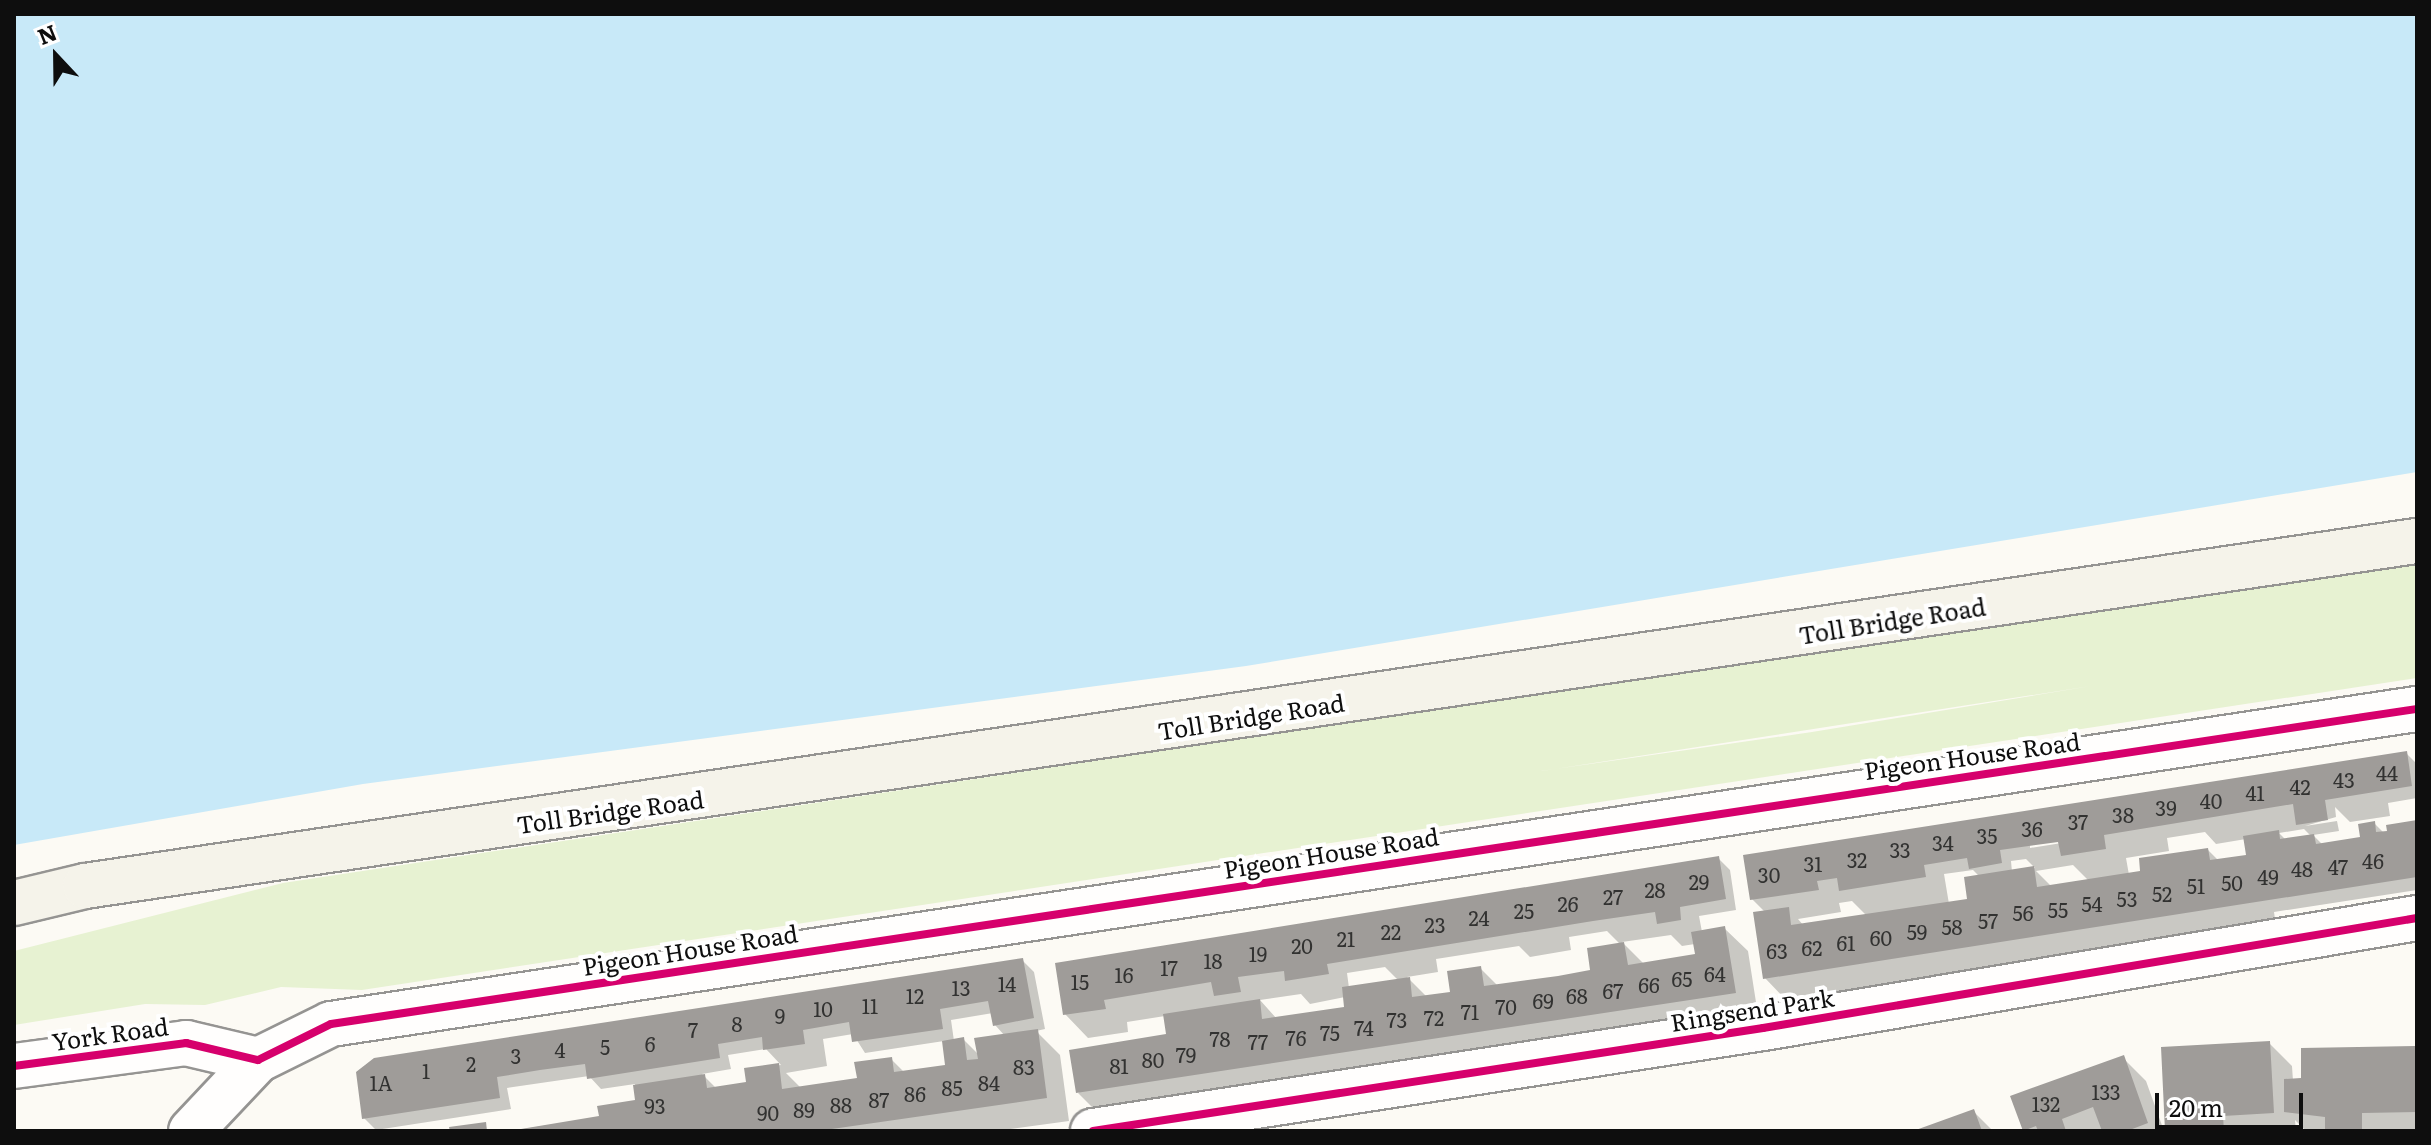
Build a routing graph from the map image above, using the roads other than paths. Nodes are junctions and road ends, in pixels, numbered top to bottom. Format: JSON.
{"nodes":[{"id":1,"x":2417,"y":541,"type":"edge"},
{"id":2,"x":2417,"y":709,"type":"edge"},
{"id":3,"x":85,"y":886,"type":"junction"},
{"id":4,"x":14,"y":887,"type":"edge"},
{"id":5,"x":14,"y":903,"type":"edge"},
{"id":6,"x":2417,"y":918,"type":"edge"},
{"id":7,"x":258,"y":1060,"type":"junction"},
{"id":8,"x":14,"y":1066,"type":"edge"},
{"id":9,"x":191,"y":1131,"type":"edge"},
{"id":10,"x":1093,"y":1131,"type":"edge"}],
"edges":[{"from":1,"to":3,"type":"main road","name":"Toll Bridge Road"},
{"from":2,"to":7,"type":"street","name":"Pigeon House Road"},
{"from":3,"to":4,"type":"main road","name":"Toll Bridge Road"},
{"from":3,"to":5,"type":"main road","name":"Toll Bridge Road"},
{"from":6,"to":10,"type":"street","name":"Ringsend Park"},
{"from":7,"to":8,"type":"street","name":"York Road"},
{"from":7,"to":9,"type":"street"}]}
